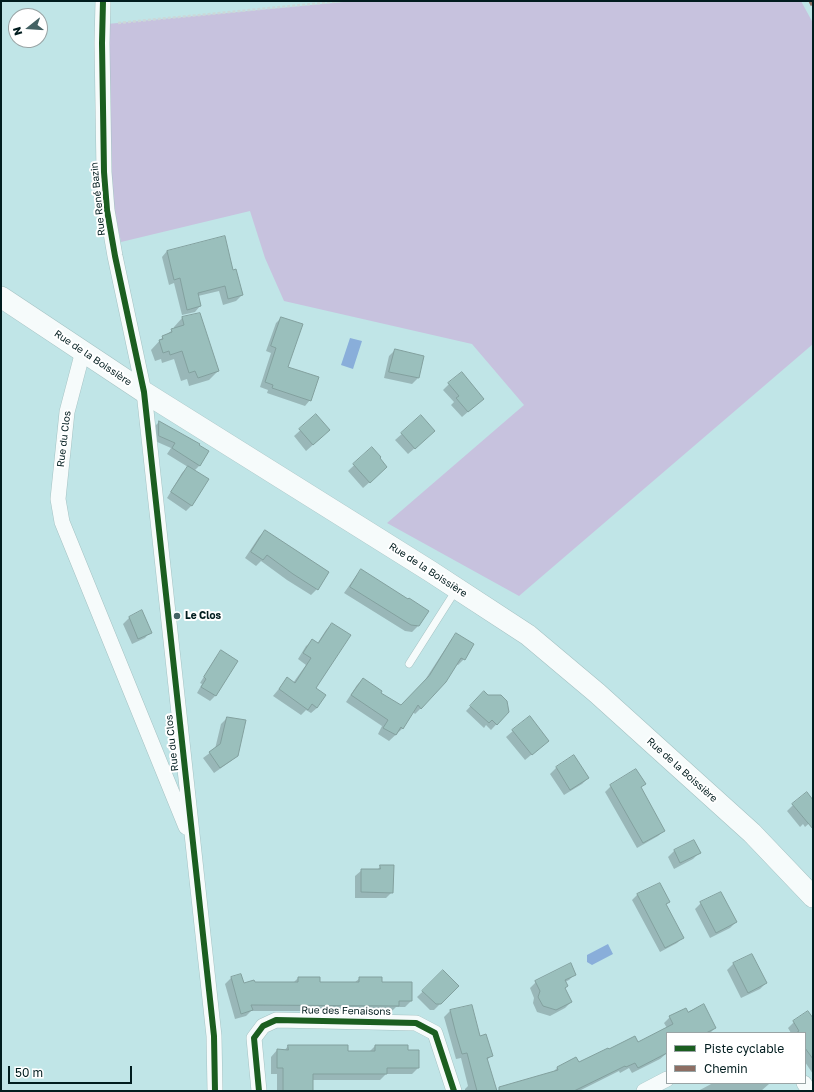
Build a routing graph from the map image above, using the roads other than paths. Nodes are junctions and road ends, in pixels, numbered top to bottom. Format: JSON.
{"nodes":[{"id":1,"x":103,"y":1,"type":"edge"},
{"id":2,"x":1,"y":297,"type":"edge"},
{"id":3,"x":83,"y":351,"type":"junction"},
{"id":4,"x":144,"y":392,"type":"junction"},
{"id":5,"x":457,"y":588,"type":"junction"},
{"id":6,"x":409,"y":664,"type":"dead end"},
{"id":7,"x":185,"y":771,"type":"junction"},
{"id":8,"x":164,"y":773,"type":"junction"},
{"id":9,"x":192,"y":844,"type":"junction"},
{"id":10,"x":813,"y":897,"type":"edge"},
{"id":11,"x":666,"y":1080,"type":"edge"},
{"id":12,"x":215,"y":1091,"type":"edge"},
{"id":13,"x":259,"y":1091,"type":"edge"},
{"id":14,"x":454,"y":1091,"type":"edge"},
{"id":15,"x":644,"y":1091,"type":"edge"}],
"edges":[{"from":1,"to":4,"type":"street","name":"Rue René Bazin"},
{"from":2,"to":3,"type":"main road","name":"Rue de la Boissière"},
{"from":3,"to":4,"type":"main road","name":"Rue de la Boissière"},
{"from":3,"to":8,"type":"street","name":"Rue du Clos"},
{"from":4,"to":5,"type":"main road","name":"Rue de la Boissière"},
{"from":4,"to":7,"type":"street","name":"Rue du Clos"},
{"from":5,"to":6,"type":"lane"},
{"from":5,"to":10,"type":"main road","name":"Rue de la Boissière"},
{"from":7,"to":8,"type":"street","name":"Rue du Clos"},
{"from":7,"to":9,"type":"street","name":"Rue du Clos"},
{"from":8,"to":9,"type":"street","name":"Rue du Clos"},
{"from":9,"to":12,"type":"street","name":"Rue du Clos"},
{"from":11,"to":15,"type":"street"},
{"from":13,"to":14,"type":"street","name":"Rue des Fenaisons"}]}
